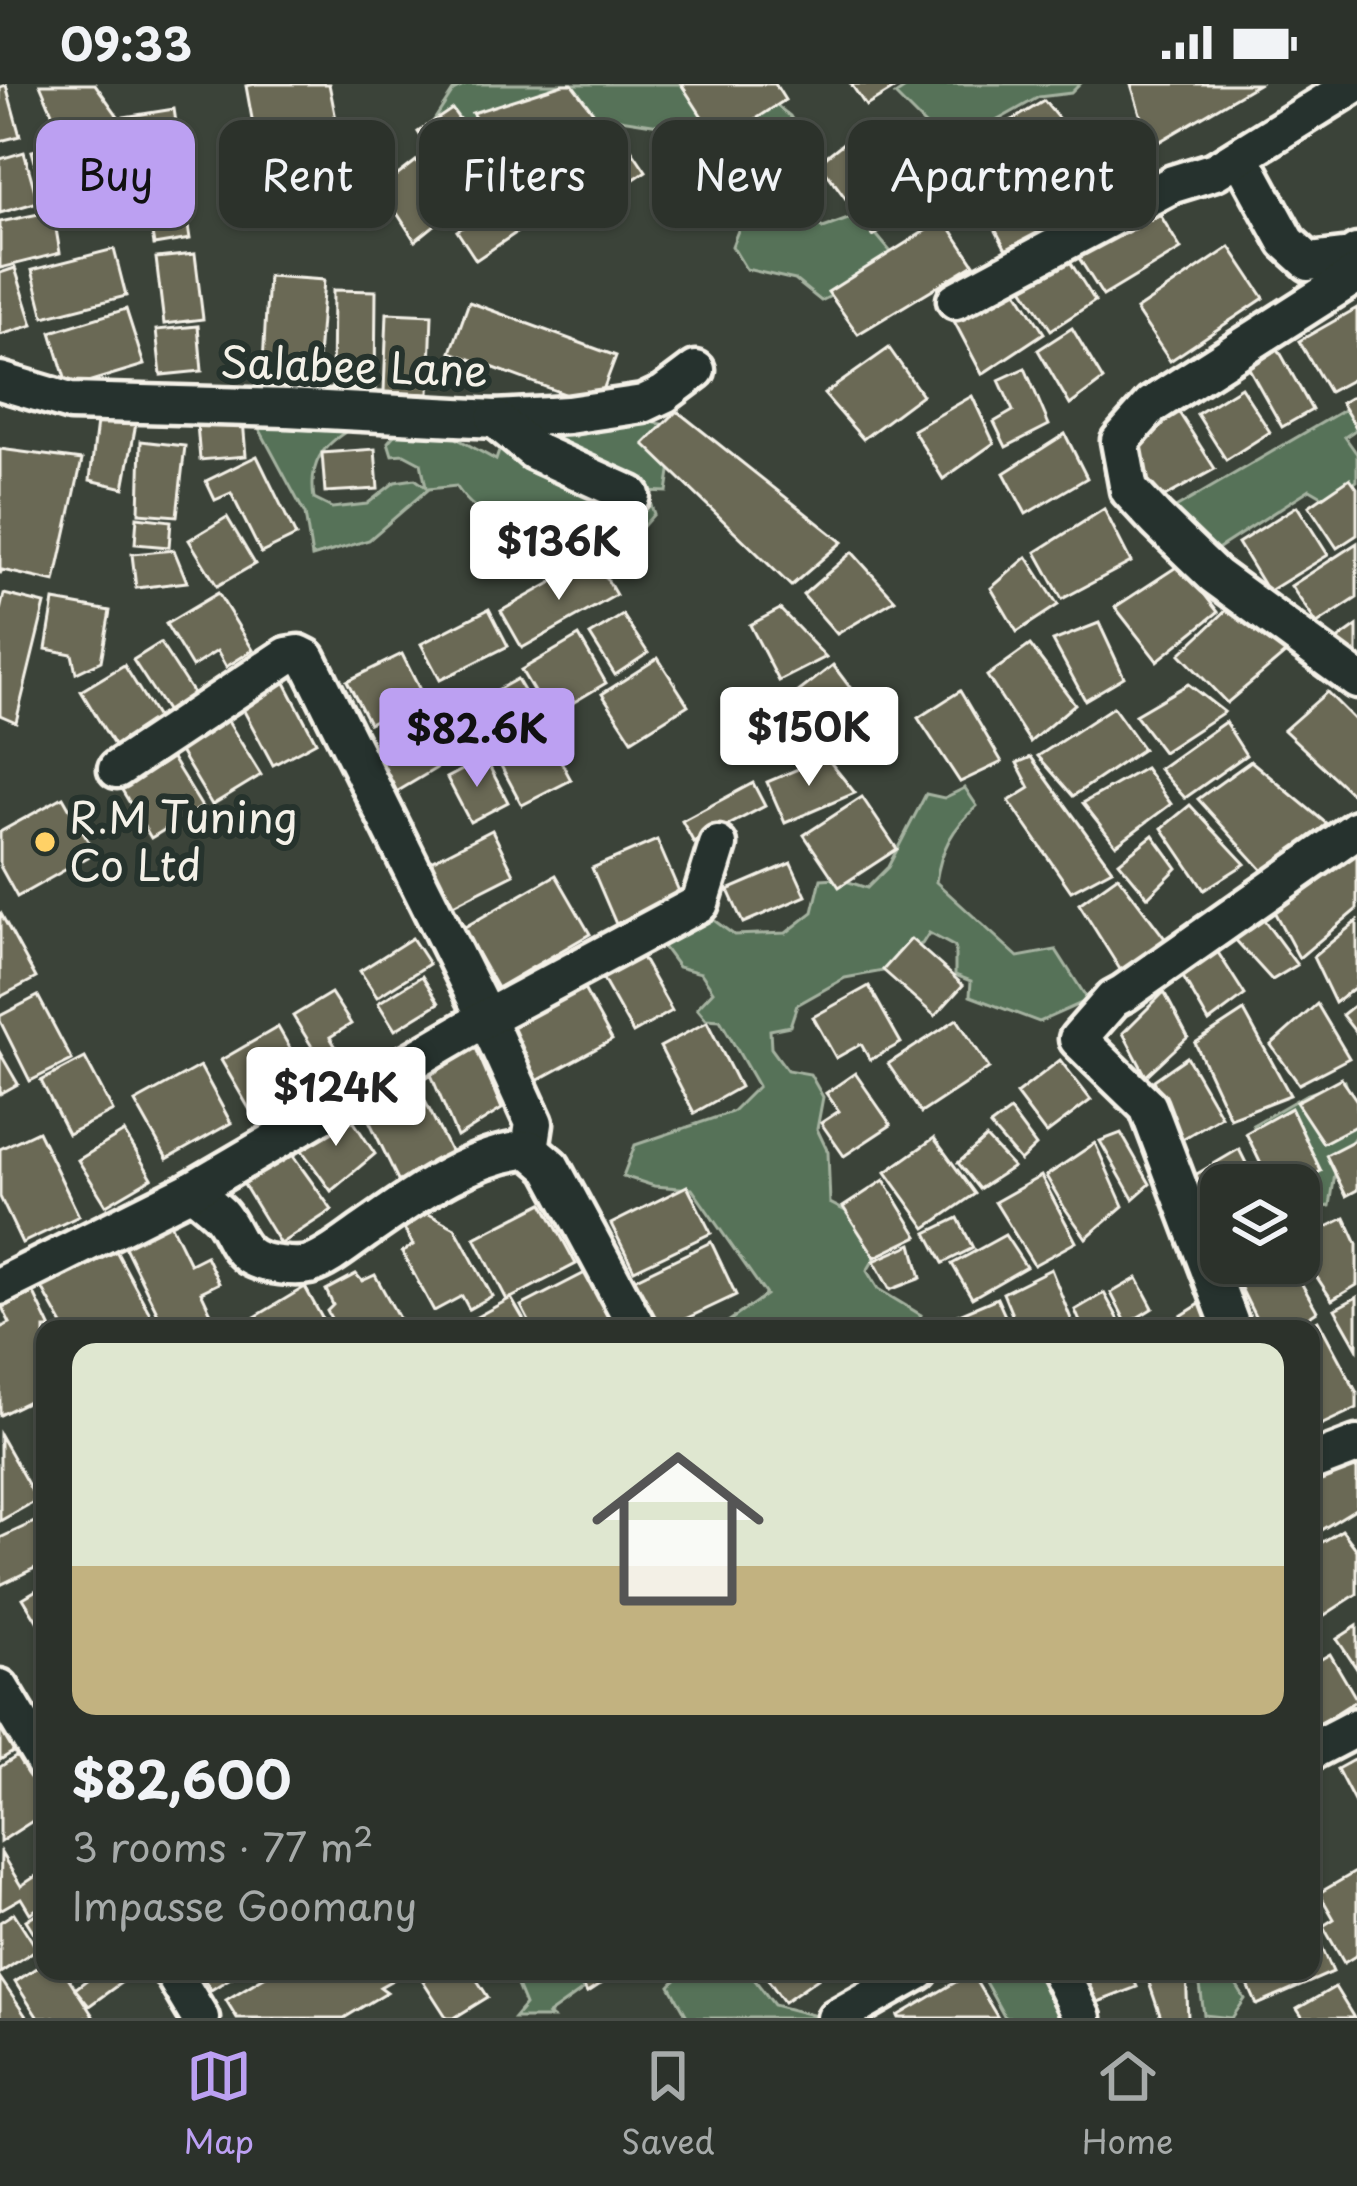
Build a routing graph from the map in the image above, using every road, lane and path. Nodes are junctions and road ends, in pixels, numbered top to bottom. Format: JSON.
{"nodes":[{"id":1,"x":1355,"y":84,"type":"edge"},
{"id":2,"x":1240,"y":156,"type":"junction"},
{"id":3,"x":1357,"y":253,"type":"edge"},
{"id":4,"x":1357,"y":274,"type":"edge"},
{"id":5,"x":956,"y":300,"type":"dead end"},
{"id":6,"x":696,"y":370,"type":"dead end"},
{"id":7,"x":0,"y":381,"type":"edge"},
{"id":8,"x":495,"y":419,"type":"junction"},
{"id":9,"x":631,"y":495,"type":"dead end"},
{"id":10,"x":1357,"y":680,"type":"edge"},
{"id":11,"x":117,"y":769,"type":"dead end"},
{"id":12,"x":1357,"y":829,"type":"edge"},
{"id":13,"x":718,"y":845,"type":"dead end"},
{"id":14,"x":486,"y":1018,"type":"junction"},
{"id":15,"x":530,"y":1149,"type":"junction"},
{"id":16,"x":192,"y":1190,"type":"junction"},
{"id":17,"x":0,"y":1286,"type":"edge"},
{"id":18,"x":633,"y":1320,"type":"edge"},
{"id":19,"x":1229,"y":1320,"type":"edge"},
{"id":20,"x":1357,"y":1445,"type":"edge"},
{"id":21,"x":1320,"y":1459,"type":"edge"},
{"id":22,"x":0,"y":1688,"type":"edge"},
{"id":23,"x":1357,"y":1726,"type":"edge"},
{"id":24,"x":1320,"y":1746,"type":"edge"},
{"id":25,"x":36,"y":1747,"type":"edge"},
{"id":26,"x":177,"y":1980,"type":"edge"},
{"id":27,"x":903,"y":1980,"type":"edge"},
{"id":28,"x":1063,"y":1980,"type":"edge"},
{"id":29,"x":839,"y":2017,"type":"edge"},
{"id":30,"x":200,"y":2018,"type":"edge"},
{"id":31,"x":1082,"y":2018,"type":"edge"}],
"edges":[{"from":1,"to":2,"type":"street"},
{"from":2,"to":3,"type":"street"},
{"from":2,"to":5,"type":"street"},
{"from":4,"to":10,"type":"street"},
{"from":6,"to":8,"type":"street","name":"Salabee Lane"},
{"from":7,"to":8,"type":"street","name":"Salabee Lane"},
{"from":8,"to":9,"type":"street"},
{"from":11,"to":14,"type":"street"},
{"from":12,"to":19,"type":"street"},
{"from":13,"to":14,"type":"street"},
{"from":14,"to":15,"type":"street"},
{"from":14,"to":16,"type":"street"},
{"from":15,"to":16,"type":"street"},
{"from":15,"to":18,"type":"street"},
{"from":16,"to":17,"type":"street"},
{"from":20,"to":21,"type":"street"},
{"from":22,"to":25,"type":"street"},
{"from":23,"to":24,"type":"street"},
{"from":26,"to":30,"type":"street"},
{"from":27,"to":29,"type":"street"},
{"from":28,"to":31,"type":"street"}]}
